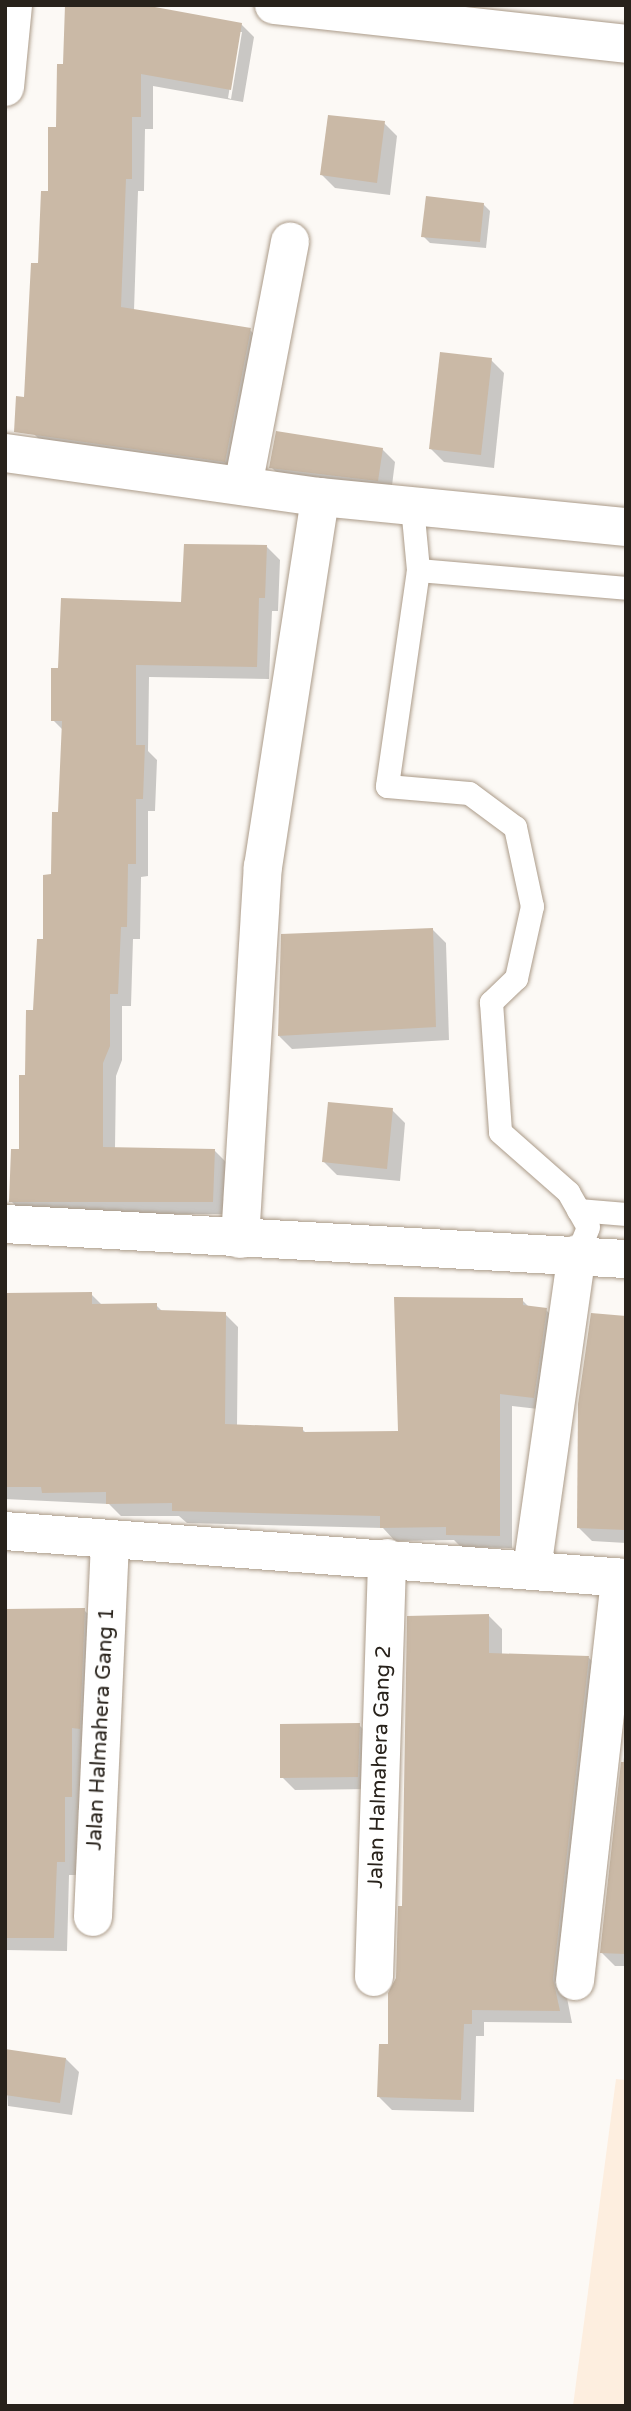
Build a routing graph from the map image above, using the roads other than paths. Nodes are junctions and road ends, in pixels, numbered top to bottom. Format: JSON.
{"nodes":[{"id":1,"x":13,"y":5,"type":"edge"},
{"id":2,"x":274,"y":5,"type":"edge"},
{"id":3,"x":626,"y":44,"type":"edge"},
{"id":4,"x":5,"y":87,"type":"edge"},
{"id":5,"x":290,"y":241,"type":"dead end"},
{"id":6,"x":6,"y":464,"type":"edge"},
{"id":7,"x":243,"y":486,"type":"junction"},
{"id":8,"x":320,"y":497,"type":"junction"},
{"id":9,"x":412,"y":506,"type":"junction"},
{"id":10,"x":626,"y":527,"type":"edge"},
{"id":11,"x":418,"y":570,"type":"junction"},
{"id":12,"x":626,"y":588,"type":"edge"},
{"id":13,"x":578,"y":1210,"type":"junction"},
{"id":14,"x":626,"y":1214,"type":"edge"},
{"id":15,"x":5,"y":1224,"type":"edge"},
{"id":16,"x":240,"y":1239,"type":"junction"},
{"id":17,"x":577,"y":1254,"type":"junction"},
{"id":18,"x":626,"y":1259,"type":"edge"},
{"id":19,"x":5,"y":1531,"type":"edge"},
{"id":20,"x":110,"y":1541,"type":"junction"},
{"id":21,"x":387,"y":1558,"type":"junction"},
{"id":22,"x":532,"y":1569,"type":"junction"},
{"id":23,"x":623,"y":1578,"type":"edge"},
{"id":24,"x":93,"y":1917,"type":"dead end"},
{"id":25,"x":374,"y":1977,"type":"dead end"},
{"id":26,"x":576,"y":1981,"type":"dead end"}],
"edges":[{"from":1,"to":4,"type":"street"},
{"from":2,"to":3,"type":"street"},
{"from":5,"to":7,"type":"street"},
{"from":6,"to":7,"type":"street"},
{"from":7,"to":8,"type":"street"},
{"from":8,"to":9,"type":"street"},
{"from":8,"to":16,"type":"street"},
{"from":9,"to":10,"type":"street"},
{"from":9,"to":11,"type":"lane"},
{"from":11,"to":12,"type":"lane"},
{"from":11,"to":13,"type":"lane"},
{"from":13,"to":14,"type":"lane"},
{"from":13,"to":17,"type":"lane"},
{"from":15,"to":16,"type":"street"},
{"from":16,"to":17,"type":"street"},
{"from":17,"to":18,"type":"street"},
{"from":17,"to":22,"type":"street"},
{"from":19,"to":20,"type":"street"},
{"from":20,"to":21,"type":"street"},
{"from":20,"to":24,"type":"street","name":"Jalan Halmahera Gang 1"},
{"from":21,"to":22,"type":"street"},
{"from":21,"to":25,"type":"street","name":"Jalan Halmahera Gang 2"},
{"from":22,"to":23,"type":"street"},
{"from":23,"to":26,"type":"street"}]}
